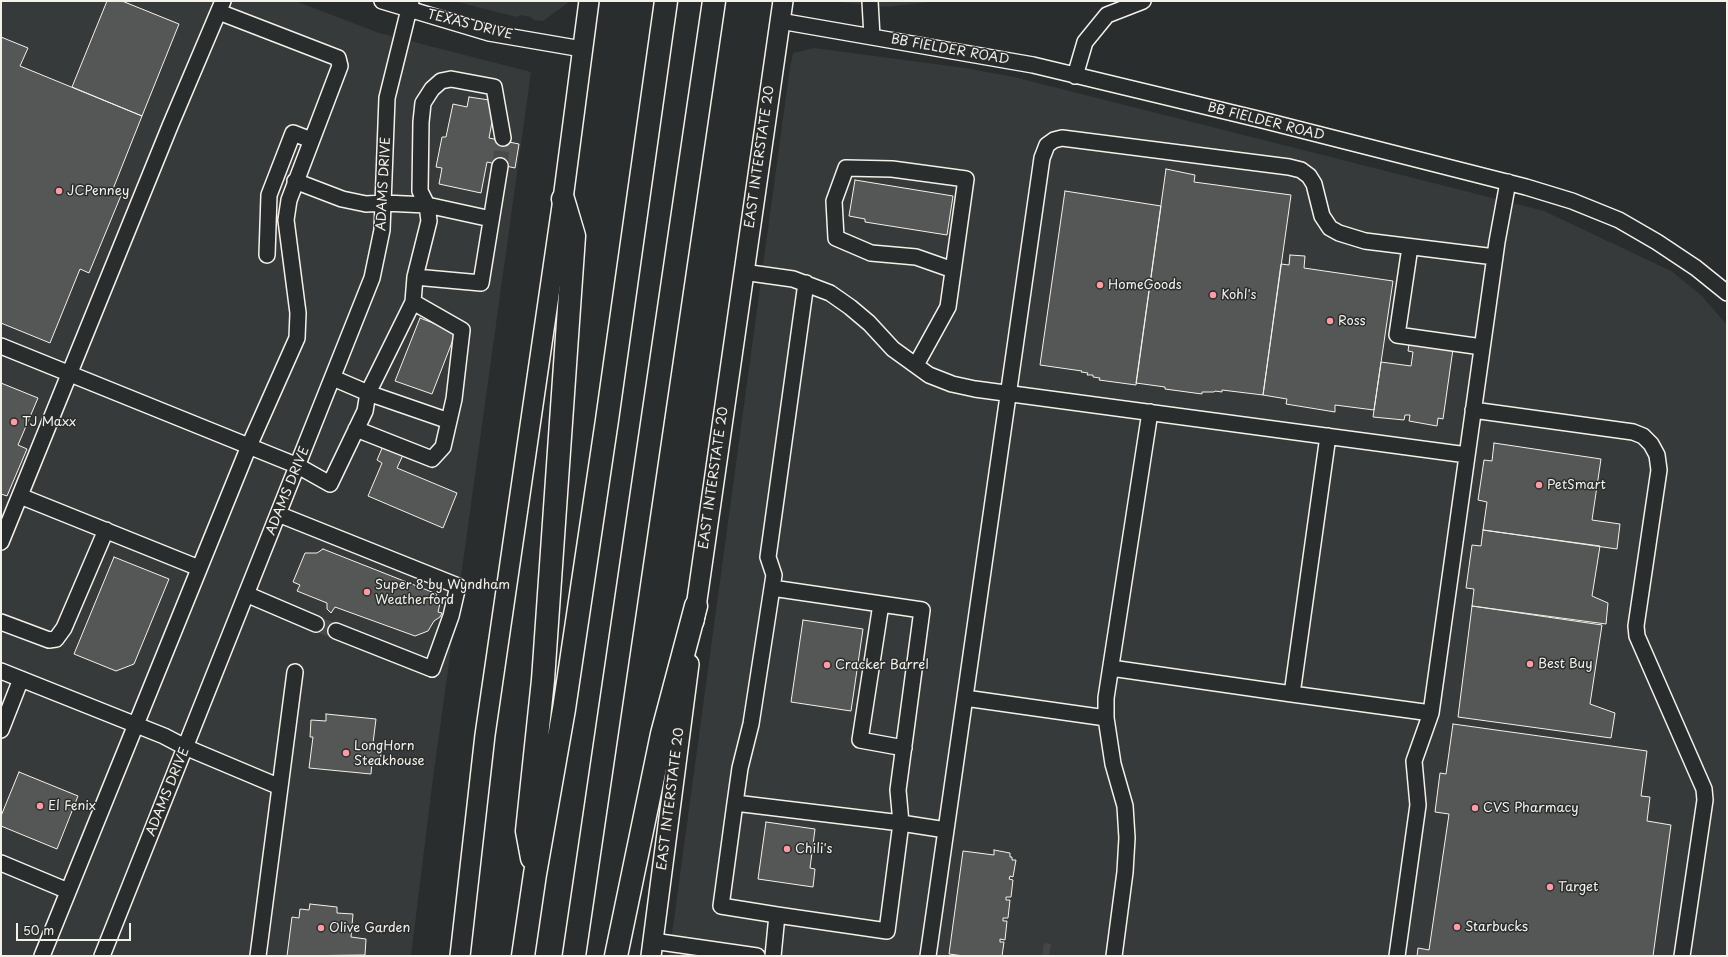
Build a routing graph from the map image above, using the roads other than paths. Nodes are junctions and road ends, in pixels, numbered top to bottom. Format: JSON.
{"nodes":[{"id":1,"x":382,"y":1,"type":"edge"},
{"id":2,"x":589,"y":1,"type":"edge"},
{"id":3,"x":666,"y":1,"type":"edge"},
{"id":4,"x":714,"y":1,"type":"edge"},
{"id":5,"x":783,"y":1,"type":"edge"},
{"id":6,"x":870,"y":1,"type":"edge"},
{"id":7,"x":1143,"y":1,"type":"edge"},
{"id":8,"x":410,"y":5,"type":"edge"},
{"id":9,"x":221,"y":7,"type":"edge"},
{"id":10,"x":780,"y":21,"type":"junction"},
{"id":11,"x":872,"y":37,"type":"junction"},
{"id":12,"x":582,"y":49,"type":"junction"},
{"id":13,"x":1076,"y":76,"type":"junction"},
{"id":14,"x":503,"y":138,"type":"tunnel mouth"},
{"id":15,"x":311,"y":140,"type":"junction"},
{"id":16,"x":500,"y":166,"type":"tunnel mouth"},
{"id":17,"x":295,"y":182,"type":"junction"},
{"id":18,"x":1508,"y":182,"type":"junction"},
{"id":19,"x":563,"y":199,"type":"junction"},
{"id":20,"x":384,"y":203,"type":"junction"},
{"id":21,"x":427,"y":205,"type":"junction"},
{"id":22,"x":491,"y":219,"type":"junction"},
{"id":23,"x":1410,"y":247,"type":"junction"},
{"id":24,"x":267,"y":255,"type":"dead end"},
{"id":25,"x":1495,"y":257,"type":"junction"},
{"id":26,"x":953,"y":270,"type":"junction"},
{"id":27,"x":743,"y":272,"type":"junction"},
{"id":28,"x":415,"y":277,"type":"junction"},
{"id":29,"x":806,"y":283,"type":"junction"},
{"id":30,"x":1727,"y":293,"type":"edge"},
{"id":31,"x":413,"y":302,"type":"junction"},
{"id":32,"x":1,"y":346,"type":"edge"},
{"id":33,"x":1482,"y":347,"type":"junction"},
{"id":34,"x":916,"y":365,"type":"junction"},
{"id":35,"x":69,"y":374,"type":"junction"},
{"id":36,"x":332,"y":378,"type":"junction"},
{"id":37,"x":368,"y":393,"type":"junction"},
{"id":38,"x":1008,"y":393,"type":"junction"},
{"id":39,"x":1473,"y":410,"type":"junction"},
{"id":40,"x":1150,"y":412,"type":"junction"},
{"id":41,"x":449,"y":421,"type":"junction"},
{"id":42,"x":356,"y":429,"type":"junction"},
{"id":43,"x":1328,"y":436,"type":"junction"},
{"id":44,"x":249,"y":446,"type":"junction"},
{"id":45,"x":1467,"y":455,"type":"junction"},
{"id":46,"x":298,"y":466,"type":"junction"},
{"id":47,"x":20,"y":496,"type":"junction"},
{"id":48,"x":278,"y":514,"type":"junction"},
{"id":49,"x":106,"y":530,"type":"junction"},
{"id":50,"x":1,"y":542,"type":"edge"},
{"id":51,"x":199,"y":568,"type":"junction"},
{"id":52,"x":772,"y":588,"type":"junction"},
{"id":53,"x":246,"y":594,"type":"junction"},
{"id":54,"x":881,"y":604,"type":"junction"},
{"id":55,"x":696,"y":606,"type":"junction"},
{"id":56,"x":1,"y":622,"type":"edge"},
{"id":57,"x":316,"y":624,"type":"tunnel mouth"},
{"id":58,"x":336,"y":631,"type":"tunnel mouth"},
{"id":59,"x":1111,"y":668,"type":"junction"},
{"id":60,"x":1,"y":672,"type":"edge"},
{"id":61,"x":295,"y":672,"type":"dead end"},
{"id":62,"x":21,"y":680,"type":"junction"},
{"id":63,"x":1292,"y":694,"type":"junction"},
{"id":64,"x":965,"y":698,"type":"junction"},
{"id":65,"x":1431,"y":713,"type":"junction"},
{"id":66,"x":1106,"y":718,"type":"junction"},
{"id":67,"x":135,"y":724,"type":"junction"},
{"id":68,"x":1,"y":730,"type":"edge"},
{"id":69,"x":185,"y":747,"type":"junction"},
{"id":70,"x":904,"y":748,"type":"junction"},
{"id":71,"x":280,"y":788,"type":"junction"},
{"id":72,"x":735,"y":803,"type":"junction"},
{"id":73,"x":901,"y":823,"type":"junction"},
{"id":74,"x":946,"y":830,"type":"junction"},
{"id":75,"x":1,"y":863,"type":"edge"},
{"id":76,"x":535,"y":874,"type":"junction"},
{"id":77,"x":68,"y":891,"type":"junction"},
{"id":78,"x":777,"y":915,"type":"junction"},
{"id":79,"x":652,"y":949,"type":"edge"},
{"id":80,"x":42,"y":956,"type":"edge"},
{"id":81,"x":102,"y":956,"type":"edge"},
{"id":82,"x":258,"y":956,"type":"edge"},
{"id":83,"x":460,"y":956,"type":"edge"},
{"id":84,"x":523,"y":956,"type":"edge"},
{"id":85,"x":574,"y":956,"type":"edge"},
{"id":86,"x":616,"y":956,"type":"edge"},
{"id":87,"x":757,"y":956,"type":"edge"},
{"id":88,"x":773,"y":956,"type":"edge"},
{"id":89,"x":928,"y":956,"type":"edge"},
{"id":90,"x":1114,"y":956,"type":"edge"},
{"id":91,"x":1397,"y":956,"type":"edge"},
{"id":92,"x":1682,"y":956,"type":"edge"}],
"edges":[{"from":1,"to":8,"type":"street","name":"TEXAS DRIVE"},
{"from":2,"to":12,"type":"main road"},
{"from":3,"to":76,"type":"highway"},
{"from":4,"to":85,"type":"highway"},
{"from":5,"to":10,"type":"main road","name":"EAST INTERSTATE 20"},
{"from":6,"to":11,"type":"street"},
{"from":7,"to":13,"type":"street"},
{"from":8,"to":12,"type":"street","name":"TEXAS DRIVE"},
{"from":8,"to":20,"type":"street","name":"ADAMS DRIVE"},
{"from":9,"to":15,"type":"street"},
{"from":9,"to":35,"type":"street"},
{"from":10,"to":11,"type":"street","name":"BB FIELDER ROAD"},
{"from":10,"to":27,"type":"main road","name":"EAST INTERSTATE 20"},
{"from":11,"to":13,"type":"street","name":"BB FIELDER ROAD"},
{"from":12,"to":19,"type":"main road"},
{"from":13,"to":18,"type":"street","name":"BB FIELDER ROAD"},
{"from":14,"to":21,"type":"street"},
{"from":15,"to":17,"type":"street"},
{"from":15,"to":24,"type":"street"},
{"from":16,"to":22,"type":"street"},
{"from":17,"to":20,"type":"street"},
{"from":17,"to":44,"type":"street"},
{"from":18,"to":25,"type":"street"},
{"from":18,"to":30,"type":"street","name":"BB FIELDER ROAD"},
{"from":19,"to":76,"type":"highway"},
{"from":19,"to":83,"type":"main road"},
{"from":20,"to":21,"type":"street"},
{"from":20,"to":36,"type":"street","name":"ADAMS DRIVE"},
{"from":21,"to":22,"type":"street"},
{"from":21,"to":28,"type":"street"},
{"from":22,"to":28,"type":"street"},
{"from":23,"to":25,"type":"street"},
{"from":23,"to":33,"type":"street"},
{"from":23,"to":38,"type":"street"},
{"from":25,"to":33,"type":"street"},
{"from":26,"to":26,"type":"street"},
{"from":26,"to":34,"type":"street"},
{"from":27,"to":29,"type":"street"},
{"from":27,"to":55,"type":"main road","name":"EAST INTERSTATE 20"},
{"from":28,"to":31,"type":"street"},
{"from":29,"to":34,"type":"street"},
{"from":29,"to":52,"type":"street"},
{"from":31,"to":37,"type":"street"},
{"from":31,"to":41,"type":"street"},
{"from":32,"to":35,"type":"street"},
{"from":33,"to":39,"type":"street"},
{"from":34,"to":38,"type":"street"},
{"from":35,"to":44,"type":"street"},
{"from":35,"to":47,"type":"street"},
{"from":36,"to":37,"type":"street"},
{"from":36,"to":46,"type":"street","name":"ADAMS DRIVE"},
{"from":37,"to":41,"type":"street"},
{"from":37,"to":42,"type":"street"},
{"from":38,"to":40,"type":"street"},
{"from":38,"to":64,"type":"street"},
{"from":39,"to":45,"type":"street"},
{"from":39,"to":92,"type":"street"},
{"from":40,"to":43,"type":"street"},
{"from":40,"to":59,"type":"street"},
{"from":41,"to":42,"type":"street"},
{"from":42,"to":46,"type":"street"},
{"from":43,"to":45,"type":"street"},
{"from":43,"to":63,"type":"street"},
{"from":44,"to":46,"type":"street"},
{"from":44,"to":51,"type":"street"},
{"from":45,"to":65,"type":"street"},
{"from":46,"to":48,"type":"street","name":"ADAMS DRIVE"},
{"from":47,"to":49,"type":"street"},
{"from":47,"to":50,"type":"street"},
{"from":48,"to":53,"type":"street","name":"ADAMS DRIVE"},
{"from":48,"to":58,"type":"street"},
{"from":49,"to":51,"type":"street"},
{"from":49,"to":56,"type":"street"},
{"from":51,"to":67,"type":"street"},
{"from":52,"to":54,"type":"street"},
{"from":52,"to":72,"type":"street"},
{"from":53,"to":57,"type":"street"},
{"from":53,"to":69,"type":"street","name":"ADAMS DRIVE"},
{"from":54,"to":70,"type":"street"},
{"from":54,"to":70,"type":"street"},
{"from":55,"to":79,"type":"main road","name":"EAST INTERSTATE 20"},
{"from":55,"to":86,"type":"highway"},
{"from":59,"to":63,"type":"street"},
{"from":59,"to":66,"type":"street"},
{"from":60,"to":62,"type":"street"},
{"from":61,"to":71,"type":"street"},
{"from":62,"to":67,"type":"street"},
{"from":62,"to":68,"type":"street"},
{"from":63,"to":65,"type":"street"},
{"from":64,"to":66,"type":"street"},
{"from":64,"to":74,"type":"street"},
{"from":65,"to":91,"type":"street"},
{"from":66,"to":90,"type":"street"},
{"from":67,"to":69,"type":"street"},
{"from":67,"to":77,"type":"street"},
{"from":69,"to":71,"type":"street"},
{"from":69,"to":81,"type":"street","name":"ADAMS DRIVE"},
{"from":70,"to":73,"type":"street"},
{"from":71,"to":82,"type":"street"},
{"from":72,"to":73,"type":"street"},
{"from":72,"to":78,"type":"street"},
{"from":73,"to":74,"type":"street"},
{"from":73,"to":78,"type":"street"},
{"from":74,"to":89,"type":"street"},
{"from":75,"to":77,"type":"street"},
{"from":76,"to":84,"type":"highway"},
{"from":77,"to":80,"type":"street"},
{"from":78,"to":88,"type":"street"},
{"from":79,"to":87,"type":"street"}]}
